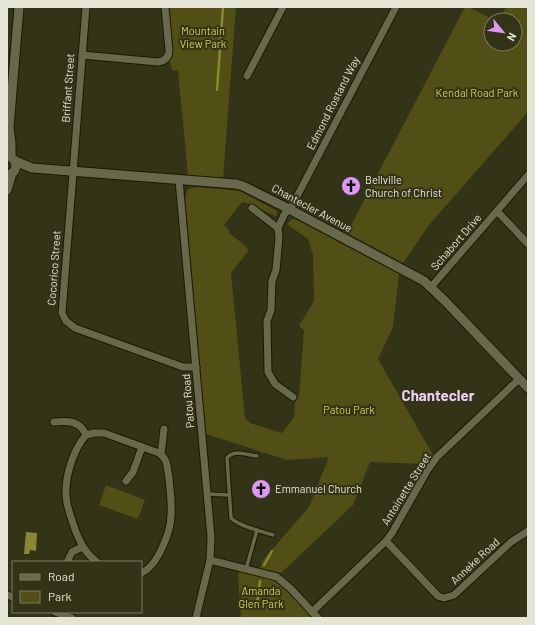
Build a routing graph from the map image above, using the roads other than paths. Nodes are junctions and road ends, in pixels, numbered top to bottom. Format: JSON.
{"nodes":[{"id":1,"x":19,"y":7,"type":"edge"},
{"id":2,"x":86,"y":7,"type":"edge"},
{"id":3,"x":165,"y":7,"type":"edge"},
{"id":4,"x":283,"y":7,"type":"edge"},
{"id":5,"x":396,"y":7,"type":"edge"},
{"id":6,"x":82,"y":55,"type":"junction"},
{"id":7,"x":247,"y":76,"type":"dead end"},
{"id":8,"x":8,"y":131,"type":"edge"},
{"id":9,"x":11,"y":158,"type":"edge"},
{"id":10,"x":32,"y":168,"type":"junction"},
{"id":11,"x":73,"y":171,"type":"junction"},
{"id":12,"x":11,"y":174,"type":"edge"},
{"id":13,"x":528,"y":175,"type":"edge"},
{"id":14,"x":179,"y":180,"type":"junction"},
{"id":15,"x":7,"y":190,"type":"edge"},
{"id":16,"x":252,"y":208,"type":"dead end"},
{"id":17,"x":289,"y":209,"type":"junction"},
{"id":18,"x":496,"y":211,"type":"junction"},
{"id":19,"x":278,"y":228,"type":"junction"},
{"id":20,"x":528,"y":244,"type":"edge"},
{"id":21,"x":431,"y":287,"type":"junction"},
{"id":22,"x":196,"y":367,"type":"junction"},
{"id":23,"x":519,"y":379,"type":"junction"},
{"id":24,"x":528,"y":388,"type":"edge"},
{"id":25,"x":293,"y":397,"type":"dead end"},
{"id":26,"x":54,"y":422,"type":"dead end"},
{"id":27,"x":164,"y":429,"type":"dead end"},
{"id":28,"x":86,"y":435,"type":"junction"},
{"id":29,"x":142,"y":447,"type":"junction"},
{"id":30,"x":161,"y":454,"type":"junction"},
{"id":31,"x":257,"y":456,"type":"dead end"},
{"id":32,"x":126,"y":481,"type":"dead end"},
{"id":33,"x":207,"y":494,"type":"junction"},
{"id":34,"x":229,"y":495,"type":"junction"},
{"id":35,"x":257,"y":530,"type":"junction"},
{"id":36,"x":528,"y":531,"type":"edge"},
{"id":37,"x":273,"y":535,"type":"dead end"},
{"id":38,"x":386,"y":541,"type":"junction"},
{"id":39,"x":82,"y":547,"type":"junction"},
{"id":40,"x":210,"y":560,"type":"junction"},
{"id":41,"x":68,"y":561,"type":"edge"},
{"id":42,"x":96,"y":561,"type":"edge"},
{"id":43,"x":246,"y":569,"type":"junction"},
{"id":44,"x":142,"y":573,"type":"edge"},
{"id":45,"x":312,"y":612,"type":"junction"},
{"id":46,"x":58,"y":613,"type":"edge"},
{"id":47,"x":72,"y":618,"type":"edge"},
{"id":48,"x":196,"y":618,"type":"edge"},
{"id":49,"x":318,"y":618,"type":"edge"}],
"edges":[{"from":1,"to":8,"type":"street"},
{"from":2,"to":6,"type":"street","name":"Briffant Street"},
{"from":3,"to":6,"type":"street"},
{"from":4,"to":7,"type":"street"},
{"from":5,"to":17,"type":"street","name":"Edmond Rostand Way"},
{"from":6,"to":11,"type":"street","name":"Briffant Street"},
{"from":8,"to":9,"type":"street"},
{"from":9,"to":10,"type":"street","name":"Chantecler Avenue"},
{"from":9,"to":12,"type":"street"},
{"from":10,"to":11,"type":"street","name":"Chantecler Avenue"},
{"from":10,"to":12,"type":"street","name":"Chantecler Avenue"},
{"from":11,"to":14,"type":"street","name":"Chantecler Avenue"},
{"from":11,"to":22,"type":"street","name":"Cocorico Street"},
{"from":12,"to":15,"type":"street"},
{"from":13,"to":18,"type":"street","name":"Schabort Drive"},
{"from":14,"to":17,"type":"street","name":"Chantecler Avenue"},
{"from":14,"to":22,"type":"street","name":"Patou Road"},
{"from":16,"to":19,"type":"street"},
{"from":17,"to":19,"type":"street","name":"Edmond Rostand Way"},
{"from":17,"to":21,"type":"street","name":"Chantecler Avenue"},
{"from":18,"to":20,"type":"street","name":"Schabort Drive"},
{"from":18,"to":21,"type":"street","name":"Schabort Drive"},
{"from":19,"to":25,"type":"street"},
{"from":21,"to":23,"type":"street","name":"Chantecler Avenue"},
{"from":22,"to":33,"type":"street","name":"Patou Road"},
{"from":23,"to":24,"type":"street","name":"Chantecler Avenue"},
{"from":23,"to":38,"type":"street","name":"Antoinette Street"},
{"from":26,"to":28,"type":"street"},
{"from":27,"to":30,"type":"street"},
{"from":28,"to":29,"type":"street"},
{"from":28,"to":39,"type":"street"},
{"from":29,"to":30,"type":"street"},
{"from":29,"to":32,"type":"street"},
{"from":30,"to":44,"type":"street"},
{"from":31,"to":34,"type":"lane"},
{"from":33,"to":34,"type":"lane"},
{"from":33,"to":40,"type":"street","name":"Patou Road"},
{"from":34,"to":35,"type":"lane"},
{"from":35,"to":37,"type":"lane"},
{"from":35,"to":43,"type":"lane"},
{"from":36,"to":38,"type":"street","name":"Anneke Road"},
{"from":38,"to":45,"type":"street","name":"Antoinette Street"},
{"from":39,"to":41,"type":"street"},
{"from":39,"to":42,"type":"street"},
{"from":40,"to":43,"type":"street"},
{"from":40,"to":48,"type":"street","name":"Patou Road"},
{"from":43,"to":45,"type":"street"},
{"from":45,"to":49,"type":"street"},
{"from":46,"to":47,"type":"street"}]}
